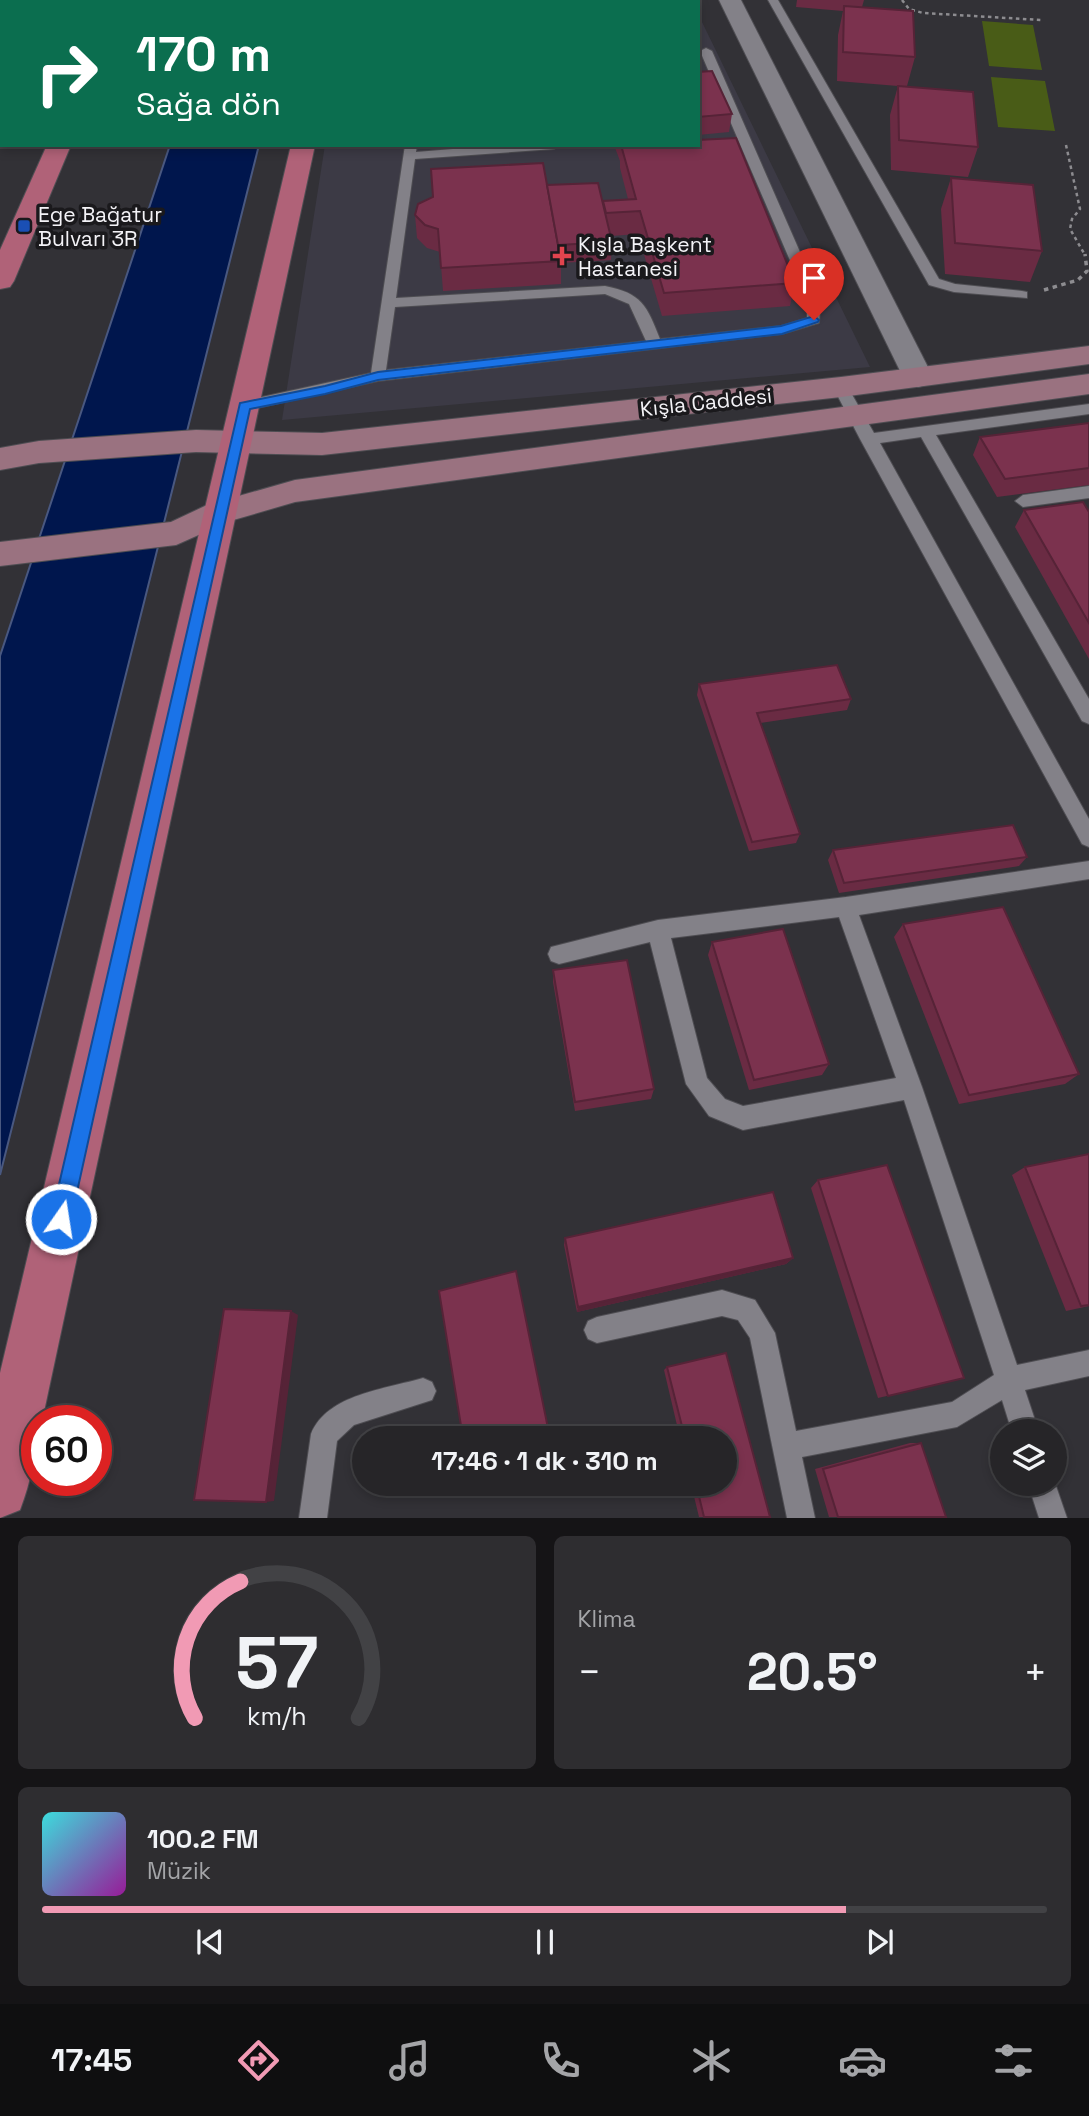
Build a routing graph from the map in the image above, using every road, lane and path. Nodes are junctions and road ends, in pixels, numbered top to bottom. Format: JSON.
{"nodes":[{"id":1,"x":730,"y":0,"type":"edge"},
{"id":2,"x":773,"y":0,"type":"edge"},
{"id":3,"x":902,"y":0,"type":"edge"},
{"id":4,"x":1041,"y":20,"type":"dead end"},
{"id":5,"x":706,"y":51,"type":"dead end"},
{"id":6,"x":1066,"y":145,"type":"dead end"},
{"id":7,"x":58,"y":147,"type":"edge"},
{"id":8,"x":303,"y":147,"type":"edge"},
{"id":9,"x":496,"y":147,"type":"edge"},
{"id":10,"x":410,"y":150,"type":"edge"},
{"id":11,"x":0,"y":281,"type":"edge"},
{"id":12,"x":1022,"y":295,"type":"joint"},
{"id":13,"x":387,"y":303,"type":"junction"},
{"id":14,"x":655,"y":345,"type":"junction"},
{"id":15,"x":1089,"y":355,"type":"edge"},
{"id":16,"x":378,"y":376,"type":"junction"},
{"id":17,"x":918,"y":377,"type":"junction"},
{"id":18,"x":1089,"y":384,"type":"edge"},
{"id":19,"x":1089,"y":410,"type":"edge"},
{"id":20,"x":855,"y":414,"type":"junction"},
{"id":21,"x":240,"y":423,"type":"junction"},
{"id":22,"x":926,"y":432,"type":"junction"},
{"id":23,"x":0,"y":459,"type":"edge"},
{"id":24,"x":1089,"y":492,"type":"edge"},
{"id":25,"x":1023,"y":501,"type":"edge"},
{"id":26,"x":219,"y":513,"type":"junction"},
{"id":27,"x":0,"y":554,"type":"edge"},
{"id":28,"x":1089,"y":716,"type":"edge"},
{"id":29,"x":1089,"y":838,"type":"edge"},
{"id":30,"x":1089,"y":870,"type":"edge"},
{"id":31,"x":846,"y":907,"type":"junction"},
{"id":32,"x":658,"y":930,"type":"junction"},
{"id":33,"x":559,"y":954,"type":"dead end"},
{"id":34,"x":911,"y":1087,"type":"junction"},
{"id":35,"x":597,"y":1330,"type":"edge"},
{"id":36,"x":1089,"y":1363,"type":"edge"},
{"id":37,"x":1010,"y":1380,"type":"junction"},
{"id":38,"x":423,"y":1391,"type":"dead end"},
{"id":39,"x":1022,"y":1419,"type":"edge"},
{"id":40,"x":786,"y":1446,"type":"junction"},
{"id":41,"x":0,"y":1490,"type":"edge"},
{"id":42,"x":1046,"y":1496,"type":"edge"},
{"id":43,"x":313,"y":1517,"type":"edge"},
{"id":44,"x":801,"y":1517,"type":"edge"},
{"id":45,"x":1053,"y":1517,"type":"edge"}],
"edges":[{"from":1,"to":17,"type":"street"},
{"from":2,"to":12,"type":"lane"},
{"from":3,"to":4,"type":"path"},
{"from":5,"to":14,"type":"lane"},
{"from":6,"to":12,"type":"path"},
{"from":7,"to":11,"type":"main road"},
{"from":8,"to":21,"type":"main road"},
{"from":9,"to":10,"type":"lane"},
{"from":10,"to":13,"type":"lane"},
{"from":13,"to":14,"type":"lane"},
{"from":13,"to":16,"type":"lane"},
{"from":14,"to":16,"type":"lane"},
{"from":15,"to":17,"type":"main road","name":"Kışla Caddesi"},
{"from":16,"to":21,"type":"lane"},
{"from":17,"to":20,"type":"main road","name":"Kışla Caddesi"},
{"from":18,"to":20,"type":"main road"},
{"from":19,"to":22,"type":"lane"},
{"from":20,"to":21,"type":"main road","name":"Kışla Caddesi"},
{"from":20,"to":22,"type":"lane"},
{"from":20,"to":26,"type":"main road"},
{"from":20,"to":29,"type":"lane"},
{"from":21,"to":23,"type":"main road","name":"Kışla Caddesi"},
{"from":21,"to":26,"type":"main road"},
{"from":22,"to":28,"type":"lane"},
{"from":24,"to":25,"type":"lane"},
{"from":26,"to":27,"type":"main road"},
{"from":26,"to":41,"type":"main road"},
{"from":30,"to":31,"type":"lane"},
{"from":31,"to":32,"type":"lane"},
{"from":31,"to":34,"type":"lane"},
{"from":32,"to":33,"type":"lane"},
{"from":32,"to":34,"type":"lane"},
{"from":34,"to":37,"type":"lane"},
{"from":35,"to":40,"type":"lane"},
{"from":36,"to":37,"type":"lane"},
{"from":37,"to":39,"type":"lane"},
{"from":37,"to":40,"type":"lane"},
{"from":38,"to":43,"type":"lane"},
{"from":40,"to":44,"type":"lane"},
{"from":42,"to":45,"type":"lane"}]}
